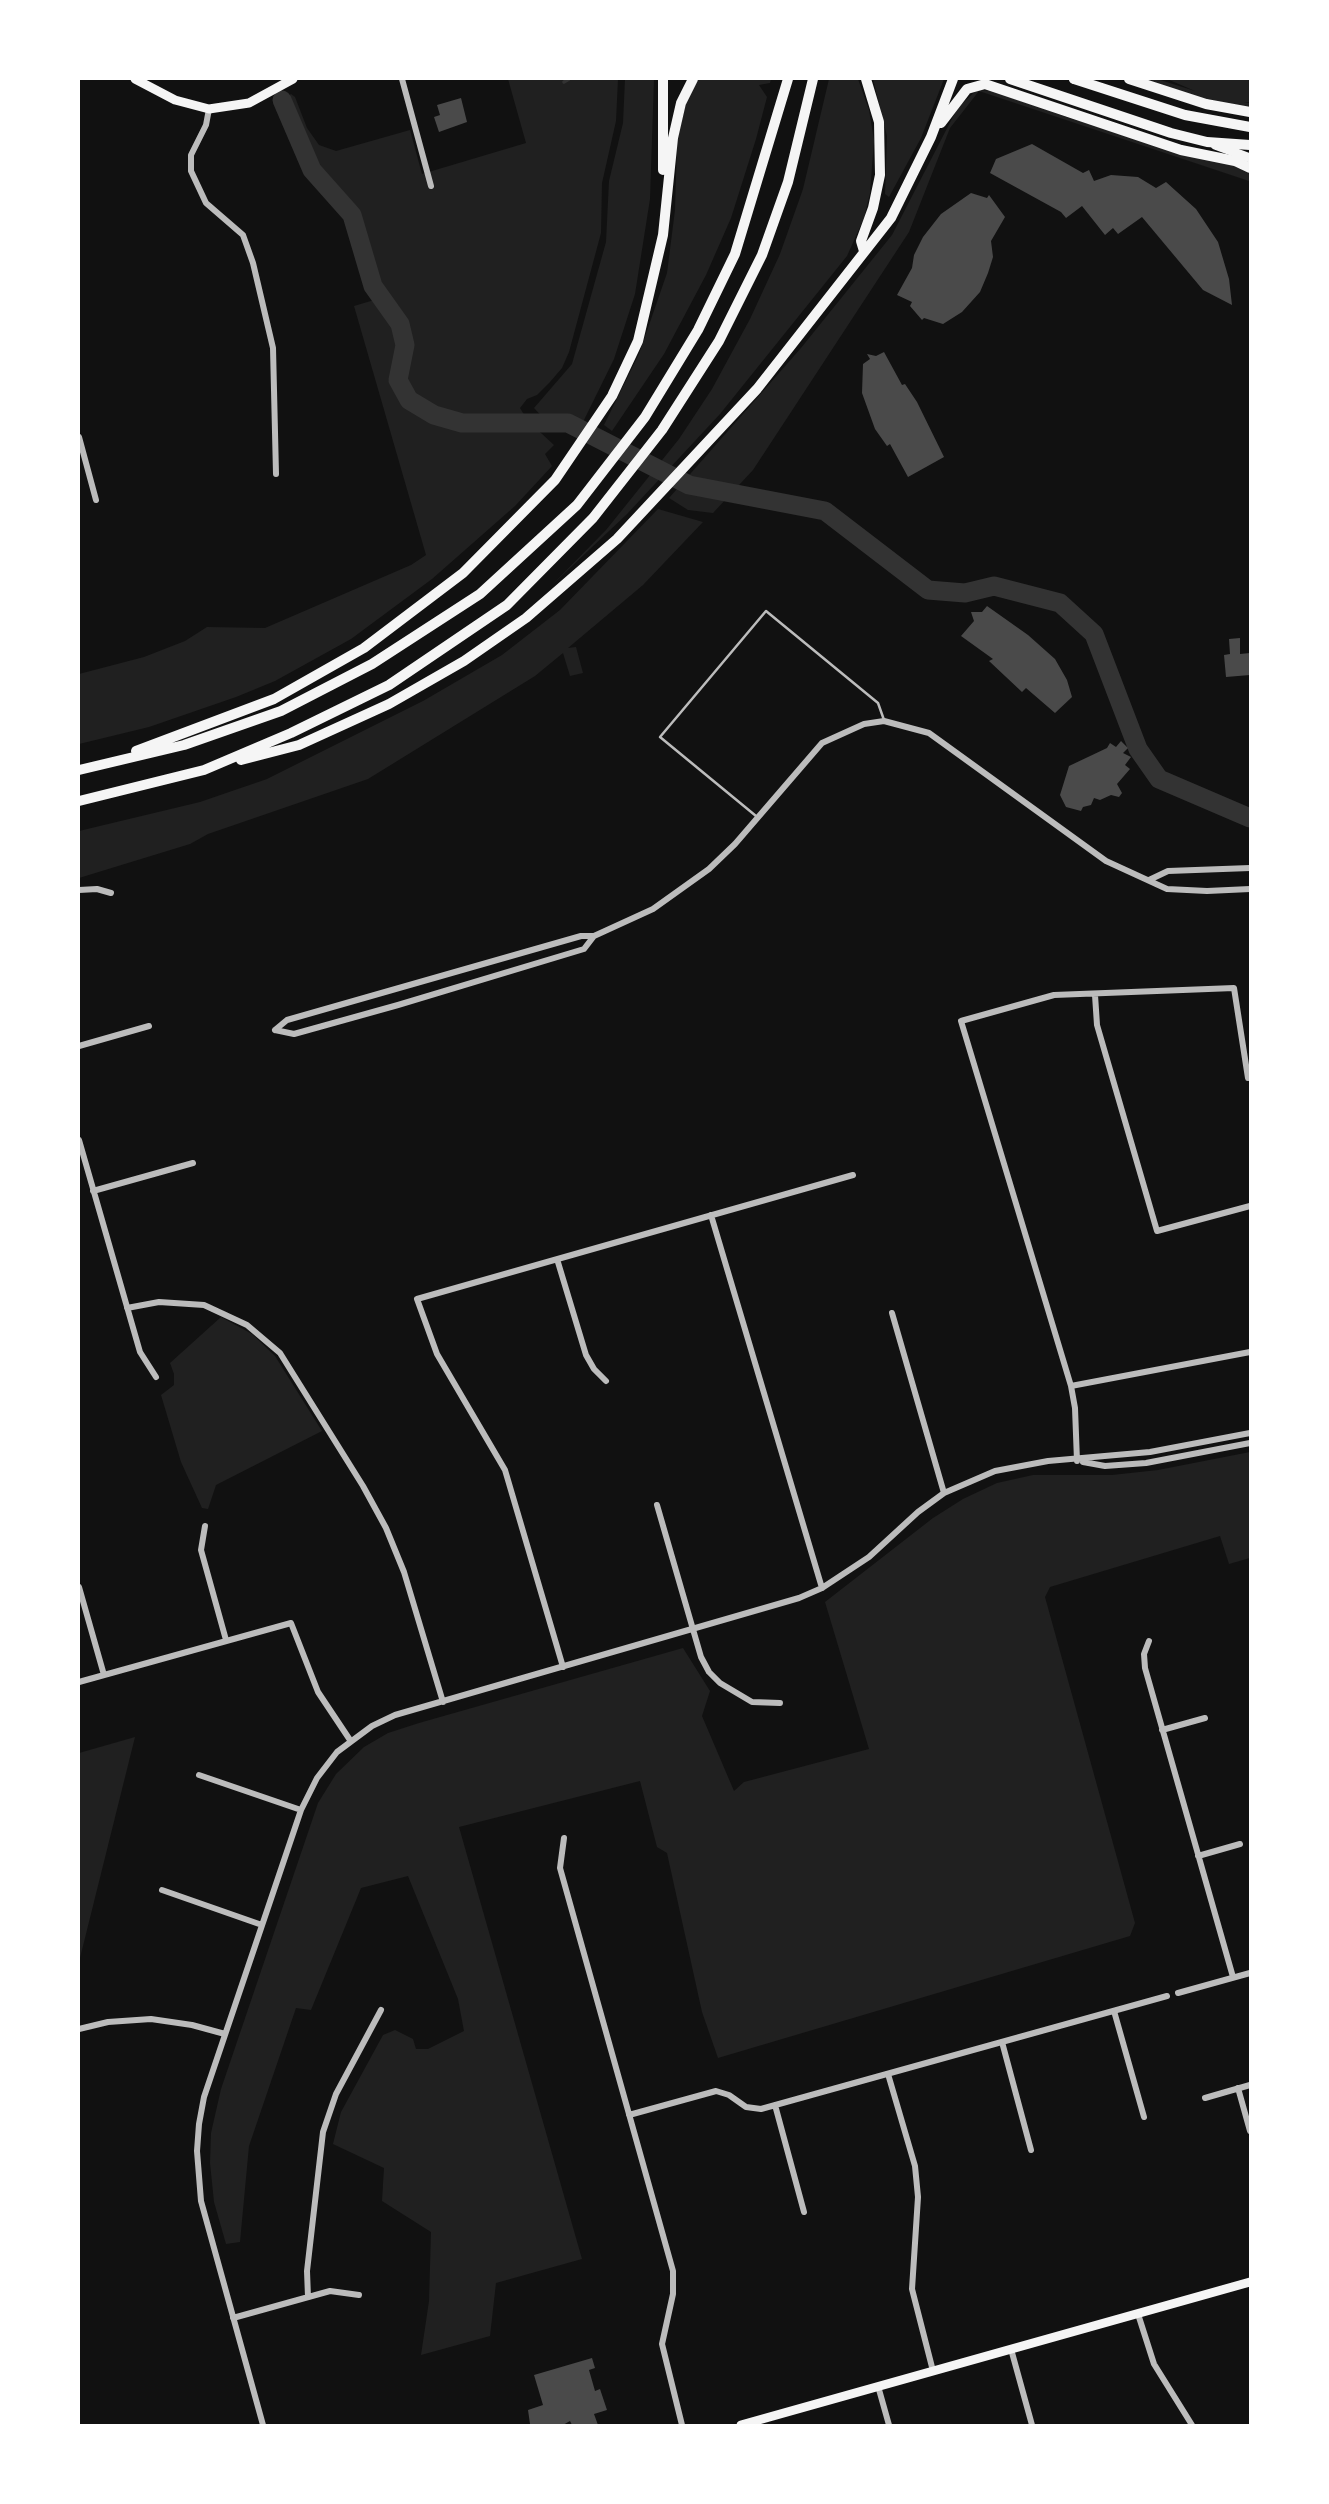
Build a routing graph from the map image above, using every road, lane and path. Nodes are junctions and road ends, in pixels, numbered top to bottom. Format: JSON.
{"nodes":[{"id":1,"x":135,"y":79,"type":"edge"},
{"id":2,"x":293,"y":79,"type":"edge"},
{"id":3,"x":402,"y":79,"type":"edge"},
{"id":4,"x":663,"y":79,"type":"edge"},
{"id":5,"x":693,"y":79,"type":"edge"},
{"id":6,"x":788,"y":79,"type":"edge"},
{"id":7,"x":813,"y":79,"type":"edge"},
{"id":8,"x":866,"y":79,"type":"edge"},
{"id":9,"x":953,"y":79,"type":"edge"},
{"id":10,"x":1010,"y":79,"type":"edge"},
{"id":11,"x":1074,"y":79,"type":"edge"},
{"id":12,"x":1129,"y":79,"type":"edge"},
{"id":13,"x":209,"y":109,"type":"junction"},
{"id":14,"x":1250,"y":112,"type":"edge"},
{"id":15,"x":1250,"y":127,"type":"edge"},
{"id":16,"x":931,"y":137,"type":"junction"},
{"id":17,"x":1207,"y":142,"type":"junction"},
{"id":18,"x":1250,"y":145,"type":"edge"},
{"id":19,"x":1250,"y":158,"type":"edge"},
{"id":20,"x":1250,"y":168,"type":"edge"},
{"id":21,"x":431,"y":186,"type":"dead end"},
{"id":22,"x":663,"y":235,"type":"junction"},
{"id":23,"x":864,"y":251,"type":"junction"},
{"id":24,"x":79,"y":437,"type":"edge"},
{"id":25,"x":276,"y":474,"type":"dead end"},
{"id":26,"x":96,"y":500,"type":"dead end"},
{"id":27,"x":884,"y":722,"type":"junction"},
{"id":28,"x":85,"y":769,"type":"edge"},
{"id":29,"x":204,"y":770,"type":"junction"},
{"id":30,"x":79,"y":801,"type":"edge"},
{"id":31,"x":758,"y":818,"type":"junction"},
{"id":32,"x":1250,"y":868,"type":"edge"},
{"id":33,"x":1149,"y":880,"type":"junction"},
{"id":34,"x":1250,"y":889,"type":"edge"},
{"id":35,"x":79,"y":890,"type":"edge"},
{"id":36,"x":111,"y":893,"type":"dead end"},
{"id":37,"x":594,"y":936,"type":"junction"},
{"id":38,"x":1095,"y":995,"type":"junction"},
{"id":39,"x":149,"y":1026,"type":"dead end"},
{"id":40,"x":79,"y":1046,"type":"edge"},
{"id":41,"x":1248,"y":1078,"type":"dead end"},
{"id":42,"x":79,"y":1140,"type":"edge"},
{"id":43,"x":193,"y":1163,"type":"dead end"},
{"id":44,"x":853,"y":1175,"type":"dead end"},
{"id":45,"x":93,"y":1191,"type":"junction"},
{"id":46,"x":1250,"y":1206,"type":"edge"},
{"id":47,"x":711,"y":1215,"type":"junction"},
{"id":48,"x":557,"y":1259,"type":"junction"},
{"id":49,"x":127,"y":1308,"type":"junction"},
{"id":50,"x":892,"y":1313,"type":"dead end"},
{"id":51,"x":1250,"y":1352,"type":"edge"},
{"id":52,"x":156,"y":1377,"type":"dead end"},
{"id":53,"x":606,"y":1381,"type":"dead end"},
{"id":54,"x":1071,"y":1386,"type":"junction"},
{"id":55,"x":1250,"y":1433,"type":"edge"},
{"id":56,"x":1250,"y":1443,"type":"edge"},
{"id":57,"x":1077,"y":1461,"type":"junction"},
{"id":58,"x":944,"y":1493,"type":"junction"},
{"id":59,"x":657,"y":1505,"type":"dead end"},
{"id":60,"x":205,"y":1526,"type":"dead end"},
{"id":61,"x":79,"y":1587,"type":"edge"},
{"id":62,"x":822,"y":1588,"type":"junction"},
{"id":63,"x":693,"y":1631,"type":"junction"},
{"id":64,"x":226,"y":1640,"type":"junction"},
{"id":65,"x":1149,"y":1641,"type":"dead end"},
{"id":66,"x":563,"y":1667,"type":"junction"},
{"id":67,"x":104,"y":1675,"type":"junction"},
{"id":68,"x":79,"y":1682,"type":"edge"},
{"id":69,"x":443,"y":1702,"type":"junction"},
{"id":70,"x":780,"y":1703,"type":"dead end"},
{"id":71,"x":1205,"y":1718,"type":"dead end"},
{"id":72,"x":1162,"y":1730,"type":"junction"},
{"id":73,"x":351,"y":1740,"type":"junction"},
{"id":74,"x":199,"y":1775,"type":"dead end"},
{"id":75,"x":301,"y":1810,"type":"junction"},
{"id":76,"x":564,"y":1838,"type":"dead end"},
{"id":77,"x":1240,"y":1844,"type":"dead end"},
{"id":78,"x":1198,"y":1856,"type":"junction"},
{"id":79,"x":162,"y":1890,"type":"dead end"},
{"id":80,"x":262,"y":1924,"type":"junction"},
{"id":81,"x":1250,"y":1973,"type":"edge"},
{"id":82,"x":1233,"y":1977,"type":"junction"},
{"id":83,"x":1178,"y":1993,"type":"dead end"},
{"id":84,"x":1167,"y":1996,"type":"dead end"},
{"id":85,"x":381,"y":2010,"type":"dead end"},
{"id":86,"x":1114,"y":2011,"type":"junction"},
{"id":87,"x":79,"y":2029,"type":"edge"},
{"id":88,"x":225,"y":2034,"type":"junction"},
{"id":89,"x":1002,"y":2042,"type":"junction"},
{"id":90,"x":888,"y":2074,"type":"junction"},
{"id":91,"x":1250,"y":2085,"type":"edge"},
{"id":92,"x":1238,"y":2088,"type":"junction"},
{"id":93,"x":1205,"y":2098,"type":"dead end"},
{"id":94,"x":775,"y":2105,"type":"junction"},
{"id":95,"x":629,"y":2115,"type":"junction"},
{"id":96,"x":1144,"y":2118,"type":"dead end"},
{"id":97,"x":1250,"y":2130,"type":"edge"},
{"id":98,"x":1031,"y":2150,"type":"dead end"},
{"id":99,"x":804,"y":2212,"type":"dead end"},
{"id":100,"x":1250,"y":2282,"type":"edge"},
{"id":101,"x":359,"y":2295,"type":"dead end"},
{"id":102,"x":307,"y":2297,"type":"junction"},
{"id":103,"x":1138,"y":2314,"type":"junction"},
{"id":104,"x":233,"y":2318,"type":"junction"},
{"id":105,"x":1011,"y":2350,"type":"junction"},
{"id":106,"x":933,"y":2371,"type":"junction"},
{"id":107,"x":878,"y":2386,"type":"junction"},
{"id":108,"x":758,"y":2423,"type":"edge"},
{"id":109,"x":263,"y":2425,"type":"edge"},
{"id":110,"x":682,"y":2425,"type":"edge"},
{"id":111,"x":741,"y":2425,"type":"edge"},
{"id":112,"x":889,"y":2425,"type":"edge"},
{"id":113,"x":1032,"y":2425,"type":"edge"},
{"id":114,"x":1192,"y":2425,"type":"edge"}],
"edges":[{"from":1,"to":13,"type":"main road"},
{"from":2,"to":13,"type":"main road"},
{"from":3,"to":21,"type":"street"},
{"from":4,"to":22,"type":"highway"},
{"from":5,"to":22,"type":"highway"},
{"from":6,"to":28,"type":"highway"},
{"from":7,"to":29,"type":"highway"},
{"from":8,"to":23,"type":"highway"},
{"from":9,"to":16,"type":"highway"},
{"from":10,"to":17,"type":"main road"},
{"from":11,"to":15,"type":"main road"},
{"from":12,"to":14,"type":"highway"},
{"from":13,"to":25,"type":"street"},
{"from":16,"to":20,"type":"highway"},
{"from":16,"to":23,"type":"highway"},
{"from":17,"to":18,"type":"main road"},
{"from":17,"to":19,"type":"main road"},
{"from":22,"to":28,"type":"highway"},
{"from":23,"to":29,"type":"highway"},
{"from":24,"to":26,"type":"street"},
{"from":27,"to":31,"type":"street"},
{"from":27,"to":31,"type":"lane"},
{"from":27,"to":33,"type":"street"},
{"from":29,"to":30,"type":"highway"},
{"from":31,"to":37,"type":"street"},
{"from":32,"to":33,"type":"street"},
{"from":33,"to":34,"type":"street"},
{"from":35,"to":36,"type":"street"},
{"from":37,"to":37,"type":"street"},
{"from":38,"to":41,"type":"street"},
{"from":38,"to":46,"type":"street"},
{"from":38,"to":54,"type":"street"},
{"from":39,"to":40,"type":"street"},
{"from":42,"to":45,"type":"street"},
{"from":43,"to":45,"type":"street"},
{"from":44,"to":47,"type":"street"},
{"from":45,"to":49,"type":"street"},
{"from":47,"to":48,"type":"street"},
{"from":47,"to":62,"type":"street"},
{"from":48,"to":53,"type":"street"},
{"from":48,"to":66,"type":"street"},
{"from":49,"to":52,"type":"street"},
{"from":49,"to":69,"type":"street"},
{"from":50,"to":58,"type":"street"},
{"from":51,"to":54,"type":"street"},
{"from":54,"to":57,"type":"street"},
{"from":55,"to":57,"type":"street"},
{"from":56,"to":57,"type":"street"},
{"from":57,"to":58,"type":"street"},
{"from":58,"to":62,"type":"street"},
{"from":59,"to":63,"type":"street"},
{"from":60,"to":64,"type":"street"},
{"from":61,"to":67,"type":"street"},
{"from":62,"to":63,"type":"street"},
{"from":63,"to":66,"type":"street"},
{"from":63,"to":70,"type":"street"},
{"from":64,"to":67,"type":"street"},
{"from":64,"to":73,"type":"street"},
{"from":65,"to":72,"type":"street"},
{"from":66,"to":69,"type":"street"},
{"from":67,"to":68,"type":"street"},
{"from":69,"to":73,"type":"street"},
{"from":71,"to":72,"type":"street"},
{"from":72,"to":78,"type":"street"},
{"from":73,"to":75,"type":"street"},
{"from":74,"to":75,"type":"street"},
{"from":75,"to":80,"type":"street"},
{"from":76,"to":95,"type":"street"},
{"from":77,"to":78,"type":"street"},
{"from":78,"to":82,"type":"street"},
{"from":79,"to":80,"type":"street"},
{"from":80,"to":88,"type":"street"},
{"from":81,"to":82,"type":"street"},
{"from":82,"to":83,"type":"street"},
{"from":84,"to":86,"type":"street"},
{"from":85,"to":102,"type":"street"},
{"from":86,"to":89,"type":"street"},
{"from":86,"to":96,"type":"street"},
{"from":87,"to":88,"type":"street"},
{"from":88,"to":104,"type":"street"},
{"from":89,"to":90,"type":"street"},
{"from":89,"to":98,"type":"street"},
{"from":90,"to":94,"type":"street"},
{"from":90,"to":106,"type":"street"},
{"from":91,"to":92,"type":"street"},
{"from":92,"to":93,"type":"street"},
{"from":92,"to":97,"type":"street"},
{"from":94,"to":95,"type":"street"},
{"from":94,"to":99,"type":"street"},
{"from":95,"to":110,"type":"street"},
{"from":100,"to":103,"type":"main road"},
{"from":101,"to":102,"type":"street"},
{"from":102,"to":104,"type":"street"},
{"from":103,"to":105,"type":"main road"},
{"from":103,"to":114,"type":"street"},
{"from":104,"to":109,"type":"street"},
{"from":105,"to":106,"type":"main road"},
{"from":105,"to":113,"type":"street"},
{"from":106,"to":107,"type":"main road"},
{"from":107,"to":108,"type":"main road"},
{"from":107,"to":112,"type":"street"},
{"from":108,"to":111,"type":"main road"}]}
